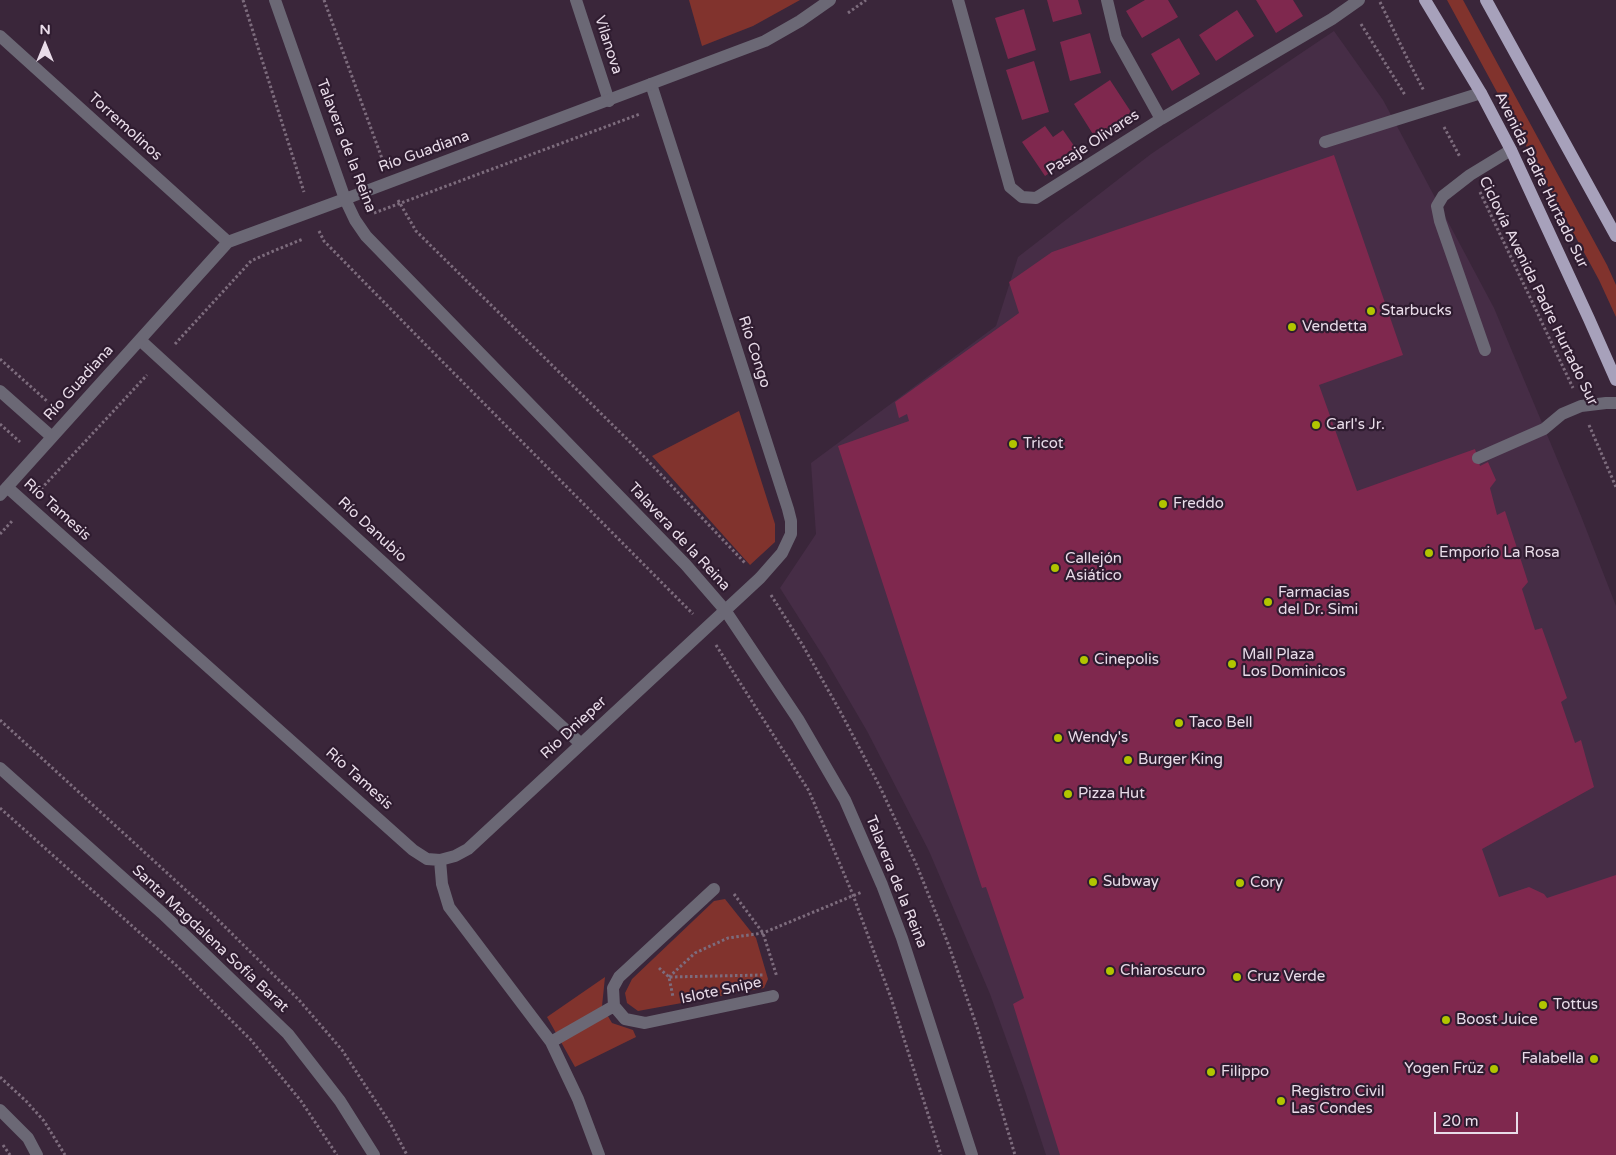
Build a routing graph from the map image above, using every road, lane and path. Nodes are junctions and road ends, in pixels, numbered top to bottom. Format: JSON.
{"nodes":[{"id":1,"x":243,"y":0,"type":"edge"},
{"id":2,"x":275,"y":0,"type":"edge"},
{"id":3,"x":576,"y":0,"type":"edge"},
{"id":4,"x":830,"y":0,"type":"edge"},
{"id":5,"x":866,"y":0,"type":"edge"},
{"id":6,"x":958,"y":0,"type":"edge"},
{"id":7,"x":1106,"y":0,"type":"edge"},
{"id":8,"x":1379,"y":0,"type":"edge"},
{"id":9,"x":1425,"y":0,"type":"edge"},
{"id":10,"x":1486,"y":0,"type":"edge"},
{"id":11,"x":1355,"y":3,"type":"edge"},
{"id":12,"x":847,"y":14,"type":"dead end"},
{"id":13,"x":0,"y":36,"type":"edge"},
{"id":14,"x":651,"y":84,"type":"junction"},
{"id":15,"x":1481,"y":93,"type":"junction"},
{"id":16,"x":609,"y":100,"type":"junction"},
{"id":17,"x":659,"y":107,"type":"junction"},
{"id":18,"x":1434,"y":108,"type":"junction"},
{"id":19,"x":1418,"y":114,"type":"junction"},
{"id":20,"x":1161,"y":119,"type":"junction"},
{"id":21,"x":1325,"y":142,"type":"dead end"},
{"id":22,"x":1510,"y":150,"type":"junction"},
{"id":23,"x":1470,"y":175,"type":"junction"},
{"id":24,"x":345,"y":199,"type":"junction"},
{"id":25,"x":310,"y":212,"type":"junction"},
{"id":26,"x":355,"y":220,"type":"junction"},
{"id":27,"x":1616,"y":236,"type":"edge"},
{"id":28,"x":228,"y":242,"type":"junction"},
{"id":29,"x":140,"y":340,"type":"junction"},
{"id":30,"x":1485,"y":350,"type":"dead end"},
{"id":31,"x":0,"y":359,"type":"edge"},
{"id":32,"x":162,"y":359,"type":"junction"},
{"id":33,"x":1616,"y":380,"type":"edge"},
{"id":34,"x":0,"y":391,"type":"edge"},
{"id":35,"x":1616,"y":403,"type":"edge"},
{"id":36,"x":1581,"y":406,"type":"junction"},
{"id":37,"x":67,"y":420,"type":"junction"},
{"id":38,"x":0,"y":424,"type":"edge"},
{"id":39,"x":52,"y":438,"type":"junction"},
{"id":40,"x":35,"y":456,"type":"junction"},
{"id":41,"x":1478,"y":458,"type":"dead end"},
{"id":42,"x":1616,"y":487,"type":"edge"},
{"id":43,"x":4,"y":491,"type":"edge"},
{"id":44,"x":27,"y":505,"type":"junction"},
{"id":45,"x":0,"y":534,"type":"edge"},
{"id":46,"x":725,"y":610,"type":"junction"},
{"id":47,"x":0,"y":720,"type":"edge"},
{"id":48,"x":581,"y":744,"type":"junction"},
{"id":49,"x":0,"y":768,"type":"edge"},
{"id":50,"x":0,"y":808,"type":"edge"},
{"id":51,"x":440,"y":860,"type":"junction"},
{"id":52,"x":882,"y":885,"type":"junction"},
{"id":53,"x":714,"y":889,"type":"joint"},
{"id":54,"x":762,"y":933,"type":"junction"},
{"id":55,"x":644,"y":954,"type":"junction"},
{"id":56,"x":669,"y":977,"type":"junction"},
{"id":57,"x":777,"y":977,"type":"junction"},
{"id":58,"x":773,"y":996,"type":"joint"},
{"id":59,"x":614,"y":1006,"type":"junction"},
{"id":60,"x":676,"y":1017,"type":"junction"},
{"id":61,"x":552,"y":1042,"type":"junction"},
{"id":62,"x":0,"y":1110,"type":"edge"},
{"id":63,"x":0,"y":1141,"type":"edge"},
{"id":64,"x":10,"y":1155,"type":"edge"},
{"id":65,"x":37,"y":1155,"type":"edge"},
{"id":66,"x":337,"y":1155,"type":"edge"},
{"id":67,"x":374,"y":1155,"type":"edge"},
{"id":68,"x":407,"y":1155,"type":"edge"},
{"id":69,"x":599,"y":1155,"type":"edge"},
{"id":70,"x":972,"y":1155,"type":"edge"}],
"edges":[{"from":1,"to":25,"type":"path"},
{"from":2,"to":24,"type":"street","name":"Talavera de la Reina"},
{"from":3,"to":16,"type":"street","name":"Vilanova"},
{"from":4,"to":14,"type":"street","name":"Río Guadiana"},
{"from":5,"to":12,"type":"path"},
{"from":6,"to":20,"type":"street","name":"Pasaje Olivares"},
{"from":7,"to":20,"type":"street"},
{"from":8,"to":18,"type":"path","name":"Ciclovía Avenida Padre Hurtado Sur"},
{"from":9,"to":15,"type":"main road","name":"Avenida Padre Hurtado Sur"},
{"from":10,"to":27,"type":"main road"},
{"from":11,"to":19,"type":"path"},
{"from":11,"to":20,"type":"street","name":"Pasaje Olivares"},
{"from":13,"to":28,"type":"street","name":"Torremolinos"},
{"from":14,"to":16,"type":"street","name":"Río Guadiana"},
{"from":14,"to":17,"type":"street","name":"Río Congo"},
{"from":15,"to":18,"type":"street"},
{"from":15,"to":22,"type":"main road","name":"Avenida Padre Hurtado Sur"},
{"from":16,"to":24,"type":"street","name":"Río Guadiana"},
{"from":17,"to":26,"type":"path"},
{"from":17,"to":46,"type":"street","name":"Río Congo"},
{"from":18,"to":19,"type":"street"},
{"from":18,"to":23,"type":"path","name":"Ciclovía Avenida Padre Hurtado Sur"},
{"from":19,"to":21,"type":"street"},
{"from":22,"to":23,"type":"street"},
{"from":22,"to":33,"type":"main road","name":"Avenida Padre Hurtado Sur"},
{"from":23,"to":30,"type":"street"},
{"from":23,"to":36,"type":"path","name":"Ciclovía Avenida Padre Hurtado Sur"},
{"from":24,"to":25,"type":"street","name":"Río Guadiana"},
{"from":24,"to":26,"type":"street","name":"Talavera de la Reina"},
{"from":25,"to":28,"type":"street","name":"Río Guadiana"},
{"from":26,"to":32,"type":"path"},
{"from":26,"to":46,"type":"street","name":"Talavera de la Reina"},
{"from":28,"to":29,"type":"street","name":"Río Guadiana"},
{"from":29,"to":32,"type":"street","name":"Río Danubio"},
{"from":29,"to":37,"type":"street","name":"Río Guadiana"},
{"from":31,"to":37,"type":"path"},
{"from":32,"to":44,"type":"path"},
{"from":32,"to":48,"type":"street","name":"Río Danubio"},
{"from":34,"to":39,"type":"street"},
{"from":35,"to":36,"type":"street"},
{"from":36,"to":41,"type":"street"},
{"from":36,"to":42,"type":"path","name":"Ciclovía Avenida Padre Hurtado Sur"},
{"from":37,"to":39,"type":"street","name":"Río Guadiana"},
{"from":38,"to":40,"type":"path"},
{"from":39,"to":40,"type":"street","name":"Río Guadiana"},
{"from":40,"to":43,"type":"street","name":"Río Guadiana"},
{"from":43,"to":44,"type":"street","name":"Río Tamesis"},
{"from":44,"to":45,"type":"path"},
{"from":44,"to":51,"type":"street","name":"Río Tamesis"},
{"from":46,"to":48,"type":"street","name":"Río Dnieper"},
{"from":46,"to":52,"type":"street","name":"Talavera de la Reina"},
{"from":47,"to":68,"type":"path"},
{"from":48,"to":51,"type":"street","name":"Río Dnieper"},
{"from":49,"to":67,"type":"street","name":"Santa Magdalena Sofía Barat"},
{"from":50,"to":66,"type":"path"},
{"from":51,"to":61,"type":"street"},
{"from":52,"to":54,"type":"path"},
{"from":52,"to":70,"type":"street","name":"Talavera de la Reina"},
{"from":53,"to":54,"type":"path","name":"Islote Snipe"},
{"from":53,"to":55,"type":"street"},
{"from":54,"to":56,"type":"path"},
{"from":54,"to":57,"type":"path","name":"Islote Snipe"},
{"from":55,"to":56,"type":"path"},
{"from":55,"to":59,"type":"street"},
{"from":56,"to":57,"type":"path"},
{"from":56,"to":60,"type":"path"},
{"from":57,"to":58,"type":"path","name":"Islote Snipe"},
{"from":58,"to":60,"type":"street","name":"Islote Snipe"},
{"from":59,"to":60,"type":"street","name":"Islote Snipe"},
{"from":59,"to":61,"type":"street"},
{"from":61,"to":69,"type":"street"},
{"from":62,"to":65,"type":"street"},
{"from":63,"to":64,"type":"path"}]}
